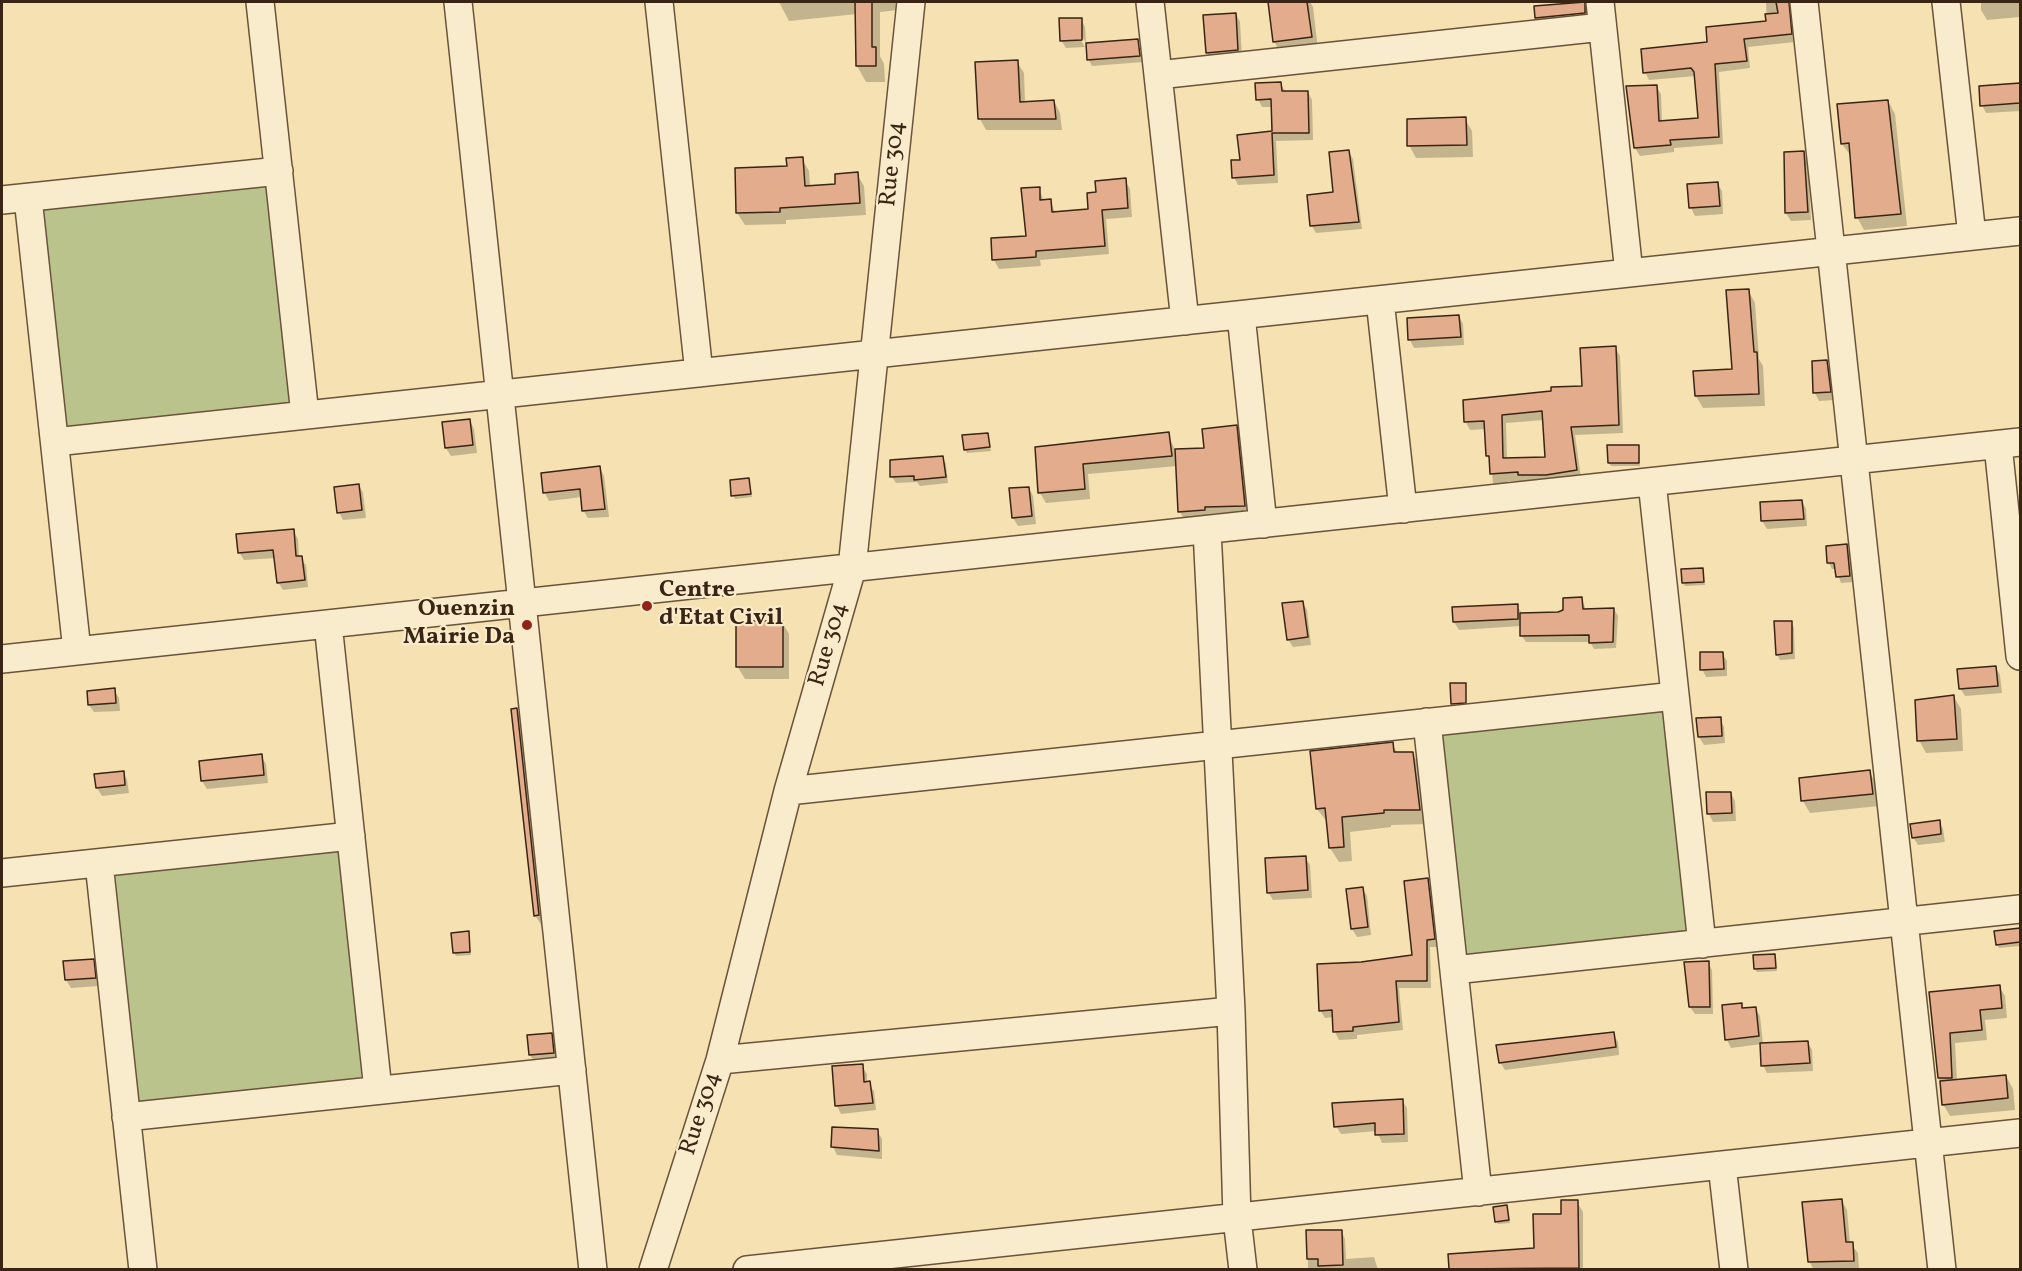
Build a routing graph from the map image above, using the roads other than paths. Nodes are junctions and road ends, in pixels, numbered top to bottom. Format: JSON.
{"nodes":[{"id":1,"x":260,"y":2,"type":"edge"},
{"id":2,"x":458,"y":2,"type":"edge"},
{"id":3,"x":658,"y":2,"type":"edge"},
{"id":4,"x":911,"y":2,"type":"edge"},
{"id":5,"x":1150,"y":2,"type":"edge"},
{"id":6,"x":1804,"y":2,"type":"edge"},
{"id":7,"x":1946,"y":2,"type":"edge"},
{"id":8,"x":1601,"y":14,"type":"edge"},
{"id":9,"x":1158,"y":75,"type":"junction"},
{"id":10,"x":279,"y":171,"type":"junction"},
{"id":11,"x":28,"y":198,"type":"junction"},
{"id":12,"x":2,"y":200,"type":"edge"},
{"id":13,"x":2020,"y":231,"type":"edge"},
{"id":14,"x":1972,"y":236,"type":"junction"},
{"id":15,"x":1831,"y":251,"type":"junction"},
{"id":16,"x":1629,"y":273,"type":"junction"},
{"id":17,"x":1380,"y":300,"type":"junction"},
{"id":18,"x":1241,"y":315,"type":"junction"},
{"id":19,"x":1185,"y":321,"type":"junction"},
{"id":20,"x":874,"y":354,"type":"junction"},
{"id":21,"x":699,"y":373,"type":"junction"},
{"id":22,"x":500,"y":394,"type":"junction"},
{"id":23,"x":305,"y":415,"type":"junction"},
{"id":24,"x":55,"y":442,"type":"junction"},
{"id":25,"x":2009,"y":444,"type":"edge"},
{"id":26,"x":1854,"y":460,"type":"junction"},
{"id":27,"x":1652,"y":482,"type":"junction"},
{"id":28,"x":1403,"y":509,"type":"junction"},
{"id":29,"x":1263,"y":524,"type":"junction"},
{"id":30,"x":1207,"y":530,"type":"junction"},
{"id":31,"x":852,"y":568,"type":"junction"},
{"id":32,"x":522,"y":603,"type":"junction"},
{"id":33,"x":328,"y":624,"type":"junction"},
{"id":34,"x":77,"y":651,"type":"junction"},
{"id":35,"x":2020,"y":656,"type":"edge"},
{"id":36,"x":2,"y":659,"type":"edge"},
{"id":37,"x":1675,"y":696,"type":"junction"},
{"id":38,"x":1427,"y":723,"type":"junction"},
{"id":39,"x":1218,"y":745,"type":"junction"},
{"id":40,"x":788,"y":791,"type":"junction"},
{"id":41,"x":351,"y":836,"type":"junction"},
{"id":42,"x":99,"y":863,"type":"junction"},
{"id":43,"x":2,"y":873,"type":"edge"},
{"id":44,"x":2020,"y":909,"type":"edge"},
{"id":45,"x":1904,"y":922,"type":"junction"},
{"id":46,"x":1702,"y":944,"type":"junction"},
{"id":47,"x":1454,"y":970,"type":"junction"},
{"id":48,"x":1231,"y":1011,"type":"junction"},
{"id":49,"x":720,"y":1060,"type":"junction"},
{"id":50,"x":572,"y":1070,"type":"junction"},
{"id":51,"x":378,"y":1090,"type":"junction"},
{"id":52,"x":126,"y":1118,"type":"junction"},
{"id":53,"x":2020,"y":1133,"type":"edge"},
{"id":54,"x":1928,"y":1143,"type":"junction"},
{"id":55,"x":1722,"y":1165,"type":"junction"},
{"id":56,"x":1478,"y":1192,"type":"junction"},
{"id":57,"x":1237,"y":1218,"type":"junction"},
{"id":58,"x":143,"y":1269,"type":"edge"},
{"id":59,"x":593,"y":1269,"type":"edge"},
{"id":60,"x":652,"y":1269,"type":"edge"},
{"id":61,"x":747,"y":1269,"type":"edge"},
{"id":62,"x":1243,"y":1269,"type":"edge"},
{"id":63,"x":1734,"y":1269,"type":"edge"},
{"id":64,"x":1942,"y":1269,"type":"edge"}],
"edges":[{"from":1,"to":10,"type":"street"},
{"from":2,"to":22,"type":"street"},
{"from":3,"to":21,"type":"street"},
{"from":4,"to":20,"type":"street","name":"Rue 304"},
{"from":5,"to":9,"type":"street"},
{"from":6,"to":15,"type":"street"},
{"from":7,"to":14,"type":"street"},
{"from":8,"to":9,"type":"street"},
{"from":8,"to":16,"type":"street"},
{"from":9,"to":19,"type":"street"},
{"from":10,"to":11,"type":"street"},
{"from":10,"to":23,"type":"street"},
{"from":11,"to":12,"type":"street"},
{"from":11,"to":24,"type":"street"},
{"from":13,"to":14,"type":"street"},
{"from":14,"to":15,"type":"street"},
{"from":15,"to":16,"type":"street"},
{"from":15,"to":26,"type":"street"},
{"from":16,"to":17,"type":"street"},
{"from":17,"to":18,"type":"street"},
{"from":17,"to":28,"type":"street"},
{"from":18,"to":19,"type":"street"},
{"from":18,"to":29,"type":"street"},
{"from":19,"to":20,"type":"street"},
{"from":20,"to":21,"type":"street"},
{"from":20,"to":31,"type":"street","name":"Rue 304"},
{"from":21,"to":22,"type":"street"},
{"from":22,"to":23,"type":"street"},
{"from":22,"to":32,"type":"street"},
{"from":23,"to":24,"type":"street"},
{"from":24,"to":34,"type":"street"},
{"from":25,"to":26,"type":"street"},
{"from":25,"to":35,"type":"street"},
{"from":26,"to":27,"type":"street"},
{"from":26,"to":45,"type":"street"},
{"from":27,"to":28,"type":"street"},
{"from":27,"to":37,"type":"street"},
{"from":28,"to":29,"type":"street"},
{"from":29,"to":30,"type":"street"},
{"from":30,"to":31,"type":"street"},
{"from":30,"to":39,"type":"street"},
{"from":31,"to":32,"type":"street"},
{"from":31,"to":40,"type":"street","name":"Rue 304"},
{"from":32,"to":33,"type":"street"},
{"from":32,"to":50,"type":"street"},
{"from":33,"to":34,"type":"street"},
{"from":33,"to":41,"type":"street"},
{"from":34,"to":36,"type":"street"},
{"from":37,"to":38,"type":"street"},
{"from":37,"to":46,"type":"street"},
{"from":38,"to":39,"type":"street"},
{"from":38,"to":47,"type":"street"},
{"from":39,"to":40,"type":"street"},
{"from":39,"to":48,"type":"street"},
{"from":40,"to":49,"type":"street","name":"Rue 304"},
{"from":41,"to":42,"type":"street"},
{"from":41,"to":51,"type":"street"},
{"from":42,"to":43,"type":"street"},
{"from":42,"to":52,"type":"street"},
{"from":44,"to":45,"type":"street"},
{"from":45,"to":46,"type":"street"},
{"from":45,"to":54,"type":"street"},
{"from":46,"to":47,"type":"street"},
{"from":47,"to":56,"type":"street"},
{"from":48,"to":49,"type":"street"},
{"from":48,"to":57,"type":"street"},
{"from":49,"to":60,"type":"street","name":"Rue 304"},
{"from":50,"to":51,"type":"street"},
{"from":50,"to":59,"type":"street"},
{"from":51,"to":52,"type":"street"},
{"from":52,"to":58,"type":"street"},
{"from":53,"to":54,"type":"street"},
{"from":54,"to":55,"type":"street"},
{"from":54,"to":64,"type":"street"},
{"from":55,"to":56,"type":"street"},
{"from":55,"to":63,"type":"street"},
{"from":56,"to":57,"type":"street"},
{"from":57,"to":61,"type":"street"},
{"from":57,"to":62,"type":"street"}]}
